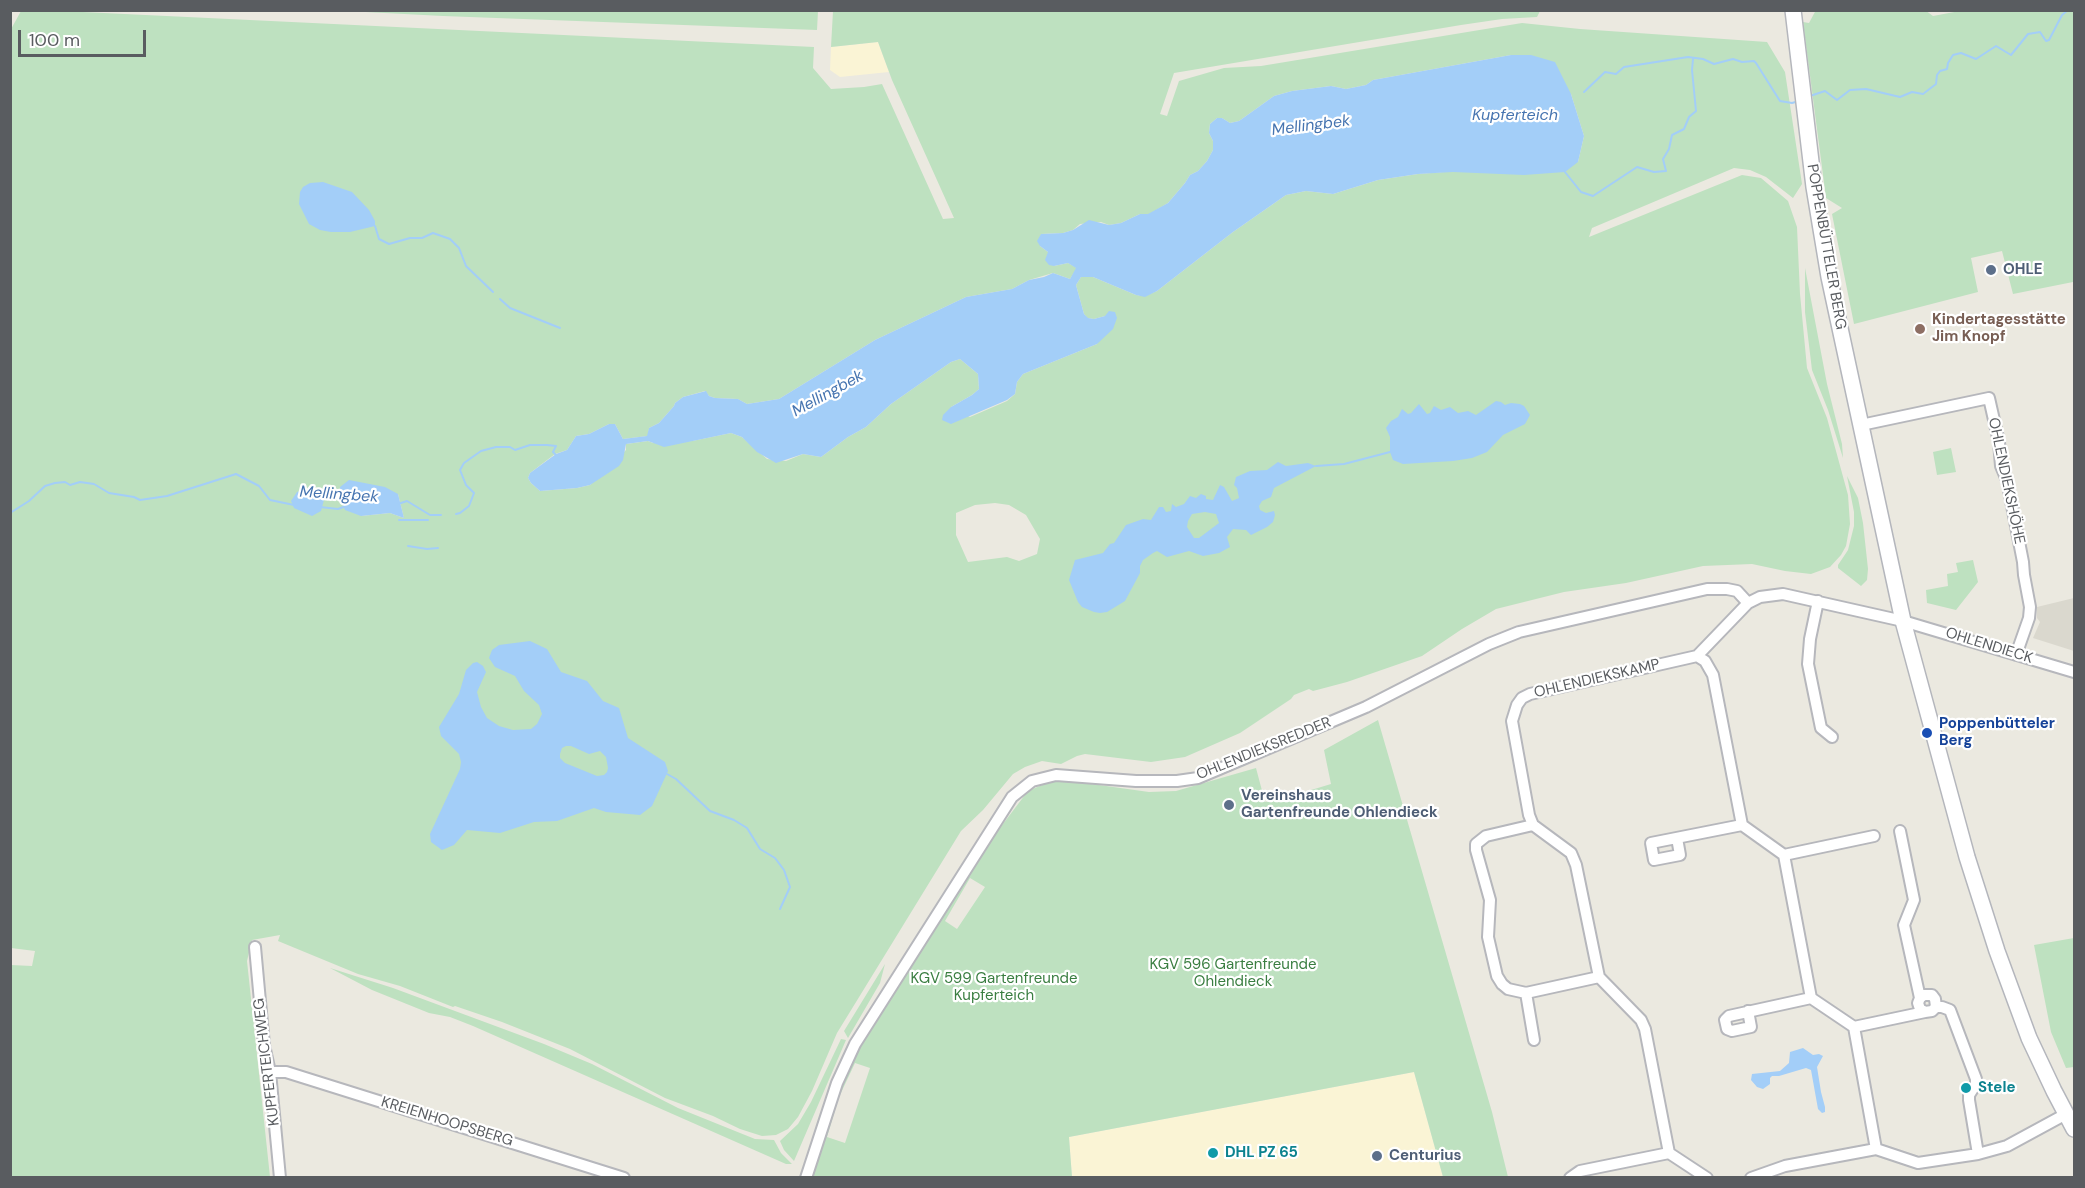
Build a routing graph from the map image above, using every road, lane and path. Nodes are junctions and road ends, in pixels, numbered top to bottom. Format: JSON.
{"nodes":[{"id":1,"x":1793,"y":10,"type":"edge"},
{"id":2,"x":1861,"y":425,"type":"junction"},
{"id":3,"x":1818,"y":601,"type":"junction"},
{"id":4,"x":1748,"y":603,"type":"junction"},
{"id":5,"x":1903,"y":621,"type":"junction"},
{"id":6,"x":2016,"y":655,"type":"junction"},
{"id":7,"x":1696,"y":657,"type":"junction"},
{"id":8,"x":2074,"y":672,"type":"edge"},
{"id":9,"x":1832,"y":737,"type":"dead end"},
{"id":10,"x":1533,"y":825,"type":"junction"},
{"id":11,"x":1742,"y":825,"type":"junction"},
{"id":12,"x":1900,"y":831,"type":"dead end"},
{"id":13,"x":1874,"y":836,"type":"dead end"},
{"id":14,"x":1677,"y":838,"type":"dead end"},
{"id":15,"x":1784,"y":855,"type":"junction"},
{"id":16,"x":255,"y":948,"type":"dead end"},
{"id":17,"x":1599,"y":976,"type":"junction"},
{"id":18,"x":1526,"y":993,"type":"junction"},
{"id":19,"x":1811,"y":998,"type":"junction"},
{"id":20,"x":1920,"y":998,"type":"junction"},
{"id":21,"x":1930,"y":1010,"type":"junction"},
{"id":22,"x":1748,"y":1011,"type":"dead end"},
{"id":23,"x":1854,"y":1027,"type":"junction"},
{"id":24,"x":1534,"y":1040,"type":"dead end"},
{"id":25,"x":270,"y":1072,"type":"junction"},
{"id":26,"x":2066,"y":1114,"type":"junction"},
{"id":27,"x":2074,"y":1129,"type":"edge"},
{"id":28,"x":1876,"y":1149,"type":"junction"},
{"id":29,"x":1669,"y":1153,"type":"junction"},
{"id":30,"x":1978,"y":1154,"type":"junction"},
{"id":31,"x":280,"y":1178,"type":"edge"},
{"id":32,"x":624,"y":1178,"type":"edge"},
{"id":33,"x":806,"y":1178,"type":"edge"},
{"id":34,"x":1570,"y":1178,"type":"edge"},
{"id":35,"x":1707,"y":1178,"type":"edge"},
{"id":36,"x":1751,"y":1178,"type":"edge"}],
"edges":[{"from":1,"to":2,"type":"main road","name":"POPPENBÜTTELER BERG"},
{"from":2,"to":5,"type":"main road","name":"POPPENBÜTTELER BERG"},
{"from":2,"to":6,"type":"street","name":"OHLENDIEKSHÖHE"},
{"from":3,"to":4,"type":"street"},
{"from":3,"to":5,"type":"street"},
{"from":3,"to":9,"type":"street"},
{"from":4,"to":7,"type":"street"},
{"from":4,"to":33,"type":"street","name":"OHLENDIEKSREDDER"},
{"from":5,"to":6,"type":"street","name":"OHLENDIECK"},
{"from":5,"to":26,"type":"main road","name":"POPPENBÜTTELER BERG"},
{"from":6,"to":8,"type":"street","name":"OHLENDIECK"},
{"from":7,"to":10,"type":"street","name":"OHLENDIEKSKAMP"},
{"from":7,"to":11,"type":"street"},
{"from":10,"to":17,"type":"street"},
{"from":10,"to":18,"type":"street"},
{"from":11,"to":14,"type":"street"},
{"from":11,"to":15,"type":"street"},
{"from":12,"to":20,"type":"street"},
{"from":13,"to":15,"type":"street"},
{"from":15,"to":19,"type":"street"},
{"from":16,"to":25,"type":"street","name":"KUPFERTEICHWEG"},
{"from":17,"to":18,"type":"street"},
{"from":17,"to":29,"type":"street"},
{"from":18,"to":24,"type":"street"},
{"from":19,"to":22,"type":"street"},
{"from":19,"to":23,"type":"street"},
{"from":20,"to":21,"type":"street"},
{"from":20,"to":21,"type":"street"},
{"from":21,"to":23,"type":"street"},
{"from":21,"to":30,"type":"street"},
{"from":23,"to":28,"type":"street"},
{"from":25,"to":31,"type":"street","name":"KUPFERTEICHWEG"},
{"from":25,"to":32,"type":"street","name":"KREIENHOOPSBERG"},
{"from":26,"to":27,"type":"main road","name":"POPPENBÜTTELER BERG"},
{"from":26,"to":30,"type":"street"},
{"from":28,"to":30,"type":"street"},
{"from":28,"to":36,"type":"street"},
{"from":29,"to":34,"type":"street"},
{"from":29,"to":35,"type":"street"}]}
